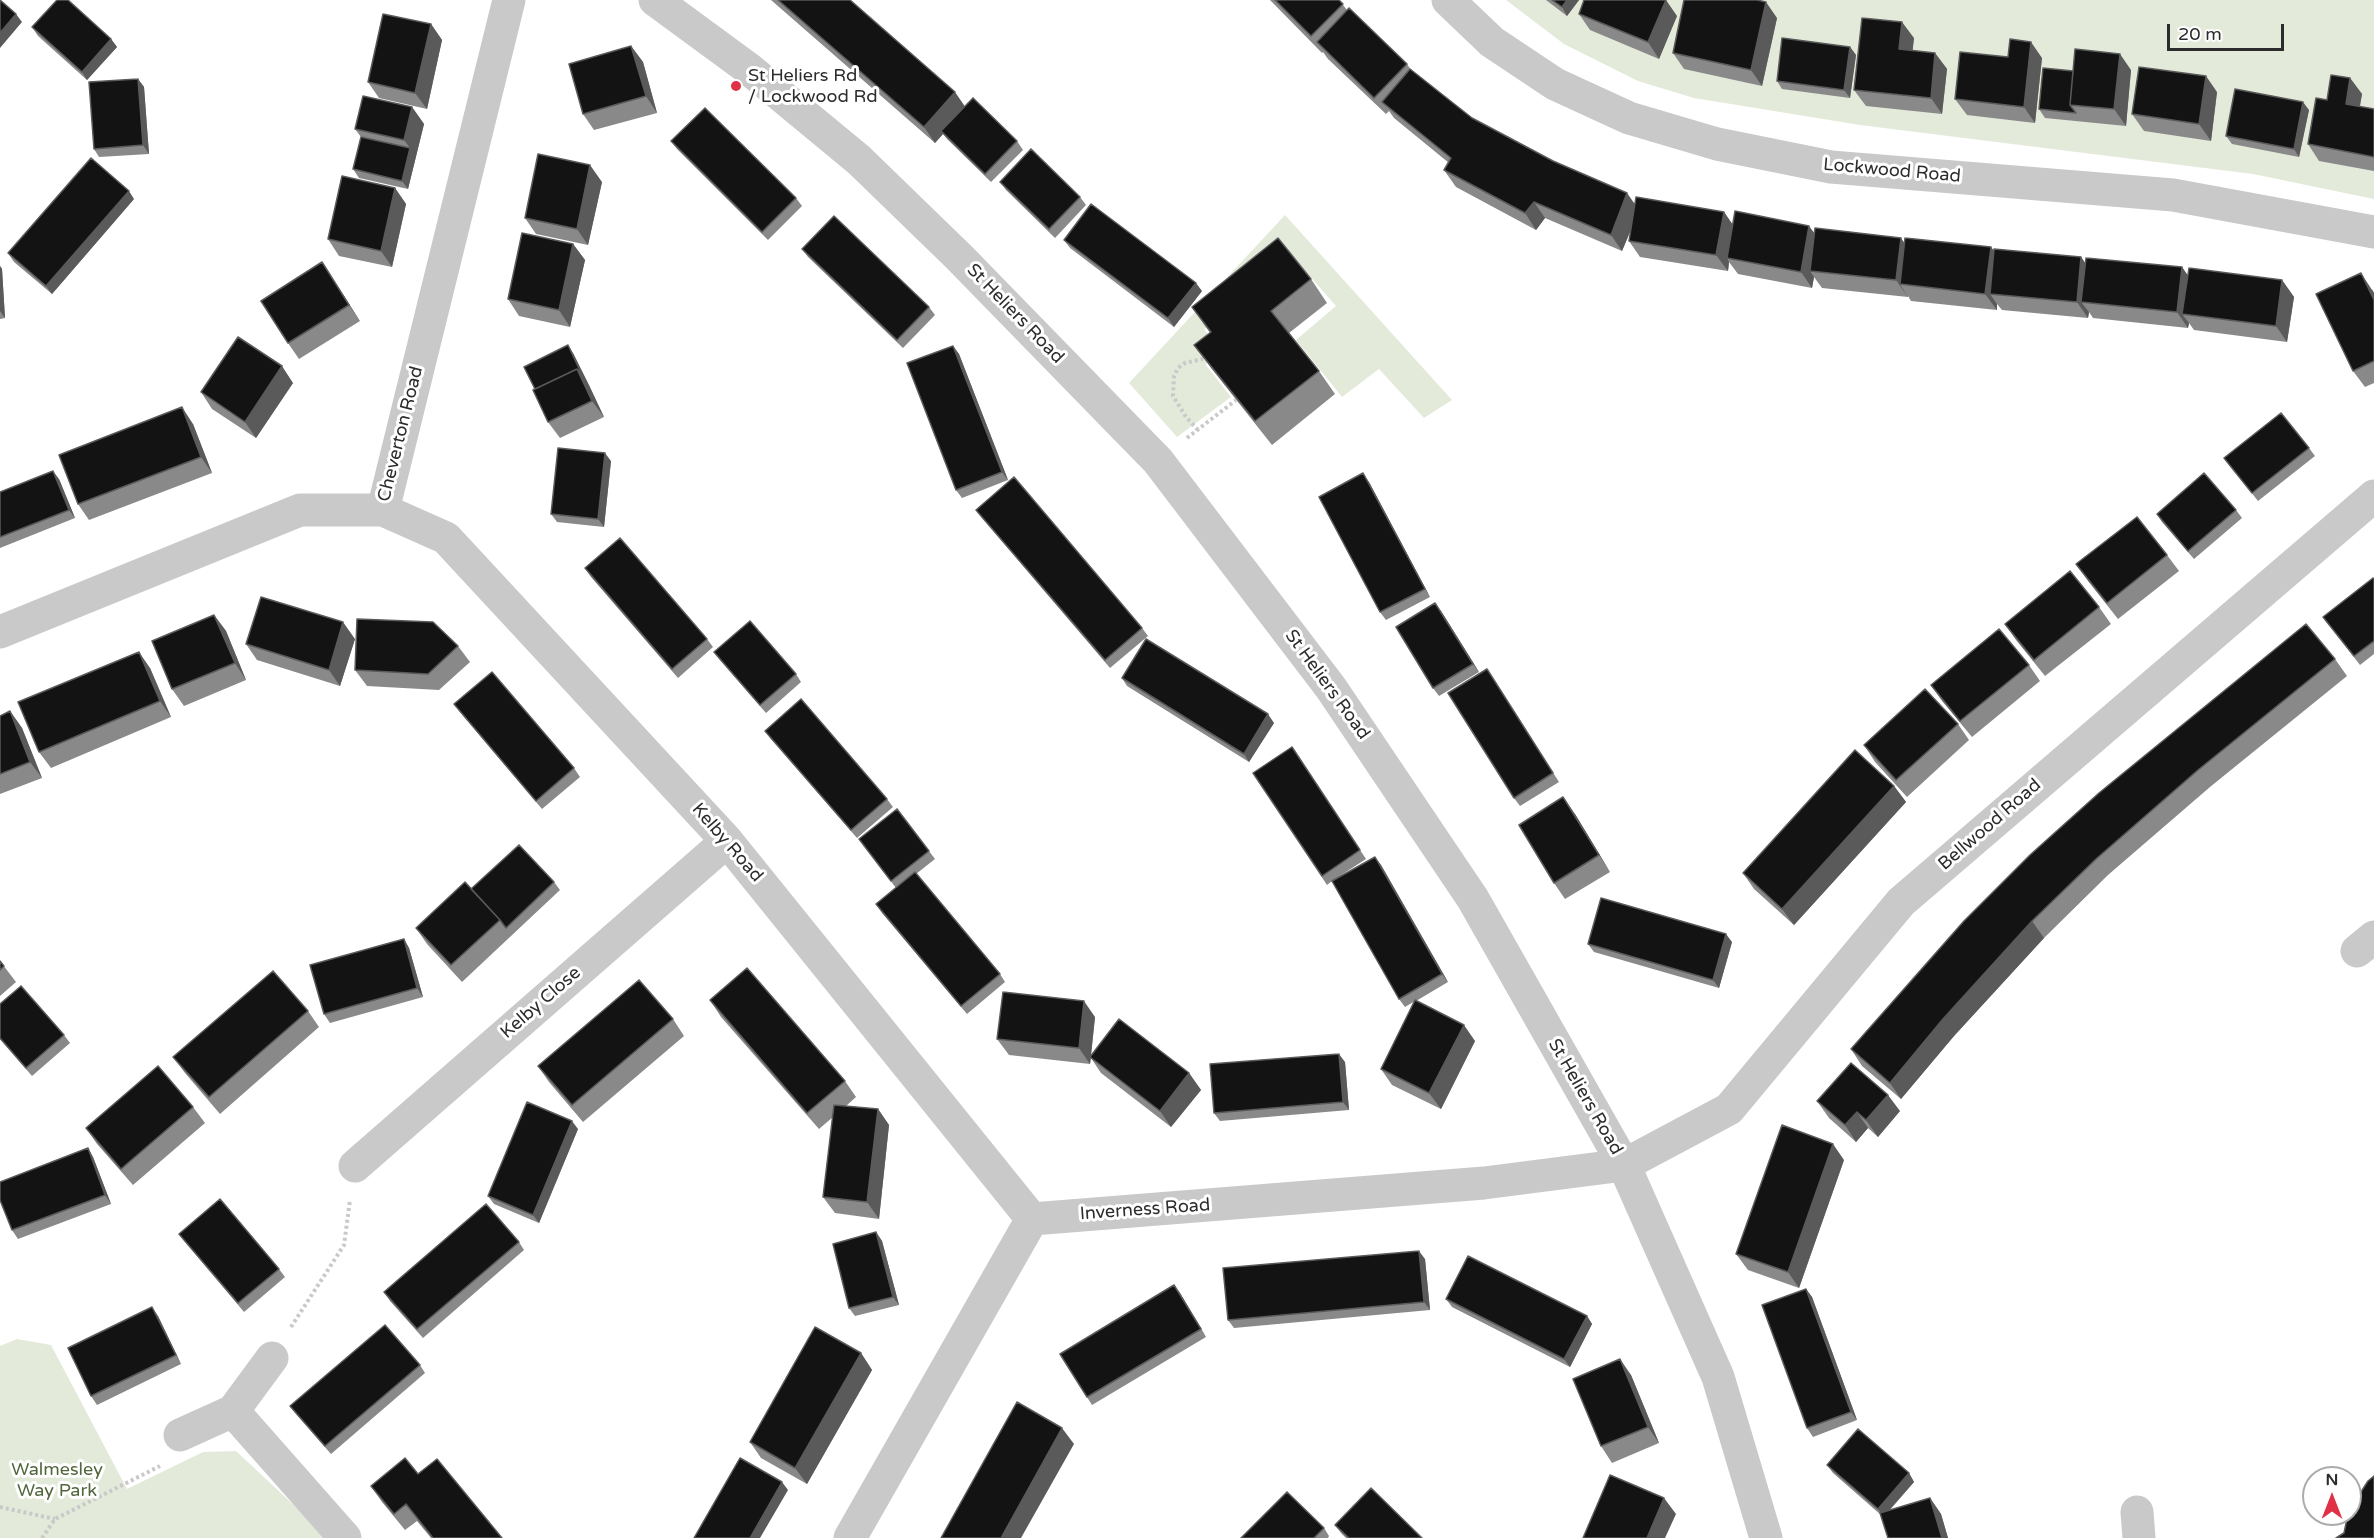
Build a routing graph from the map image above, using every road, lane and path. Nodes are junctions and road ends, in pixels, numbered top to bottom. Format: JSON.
{"nodes":[{"id":1,"x":509,"y":0,"type":"edge"},
{"id":2,"x":655,"y":0,"type":"edge"},
{"id":3,"x":1448,"y":0,"type":"edge"},
{"id":4,"x":2374,"y":232,"type":"edge"},
{"id":5,"x":1215,"y":365,"type":"edge"},
{"id":6,"x":1236,"y":400,"type":"edge"},
{"id":7,"x":1198,"y":430,"type":"junction"},
{"id":8,"x":1158,"y":461,"type":"junction"},
{"id":9,"x":2374,"y":496,"type":"edge"},
{"id":10,"x":383,"y":510,"type":"junction"},
{"id":11,"x":0,"y":632,"type":"edge"},
{"id":12,"x":728,"y":841,"type":"junction"},
{"id":13,"x":1624,"y":1165,"type":"junction"},
{"id":14,"x":355,"y":1166,"type":"joint"},
{"id":15,"x":1032,"y":1219,"type":"junction"},
{"id":16,"x":272,"y":1358,"type":"joint"},
{"id":17,"x":233,"y":1411,"type":"junction"},
{"id":18,"x":180,"y":1435,"type":"joint"},
{"id":19,"x":0,"y":1507,"type":"edge"},
{"id":20,"x":55,"y":1519,"type":"junction"},
{"id":21,"x":42,"y":1538,"type":"edge"},
{"id":22,"x":345,"y":1538,"type":"edge"},
{"id":23,"x":850,"y":1538,"type":"edge"},
{"id":24,"x":1766,"y":1538,"type":"edge"}],
"edges":[{"from":1,"to":10,"type":"street","name":"Cheverton Road"},
{"from":2,"to":8,"type":"street","name":"St Heliers Road"},
{"from":3,"to":4,"type":"street","name":"Lockwood Road"},
{"from":5,"to":7,"type":"path"},
{"from":6,"to":7,"type":"path"},
{"from":7,"to":8,"type":"path"},
{"from":8,"to":13,"type":"street","name":"St Heliers Road"},
{"from":9,"to":13,"type":"street","name":"Bellwood Road"},
{"from":10,"to":11,"type":"street","name":"Cheverton Road"},
{"from":10,"to":12,"type":"street","name":"Kelby Road"},
{"from":12,"to":14,"type":"street","name":"Kelby Close"},
{"from":12,"to":15,"type":"street","name":"Kelby Road"},
{"from":13,"to":15,"type":"street","name":"Inverness Road"},
{"from":13,"to":24,"type":"street","name":"St Heliers Road"},
{"from":14,"to":16,"type":"path"},
{"from":15,"to":23,"type":"street"},
{"from":16,"to":17,"type":"street"},
{"from":17,"to":18,"type":"street"},
{"from":17,"to":22,"type":"street"},
{"from":18,"to":20,"type":"path"},
{"from":19,"to":20,"type":"path"},
{"from":20,"to":21,"type":"path"}]}
